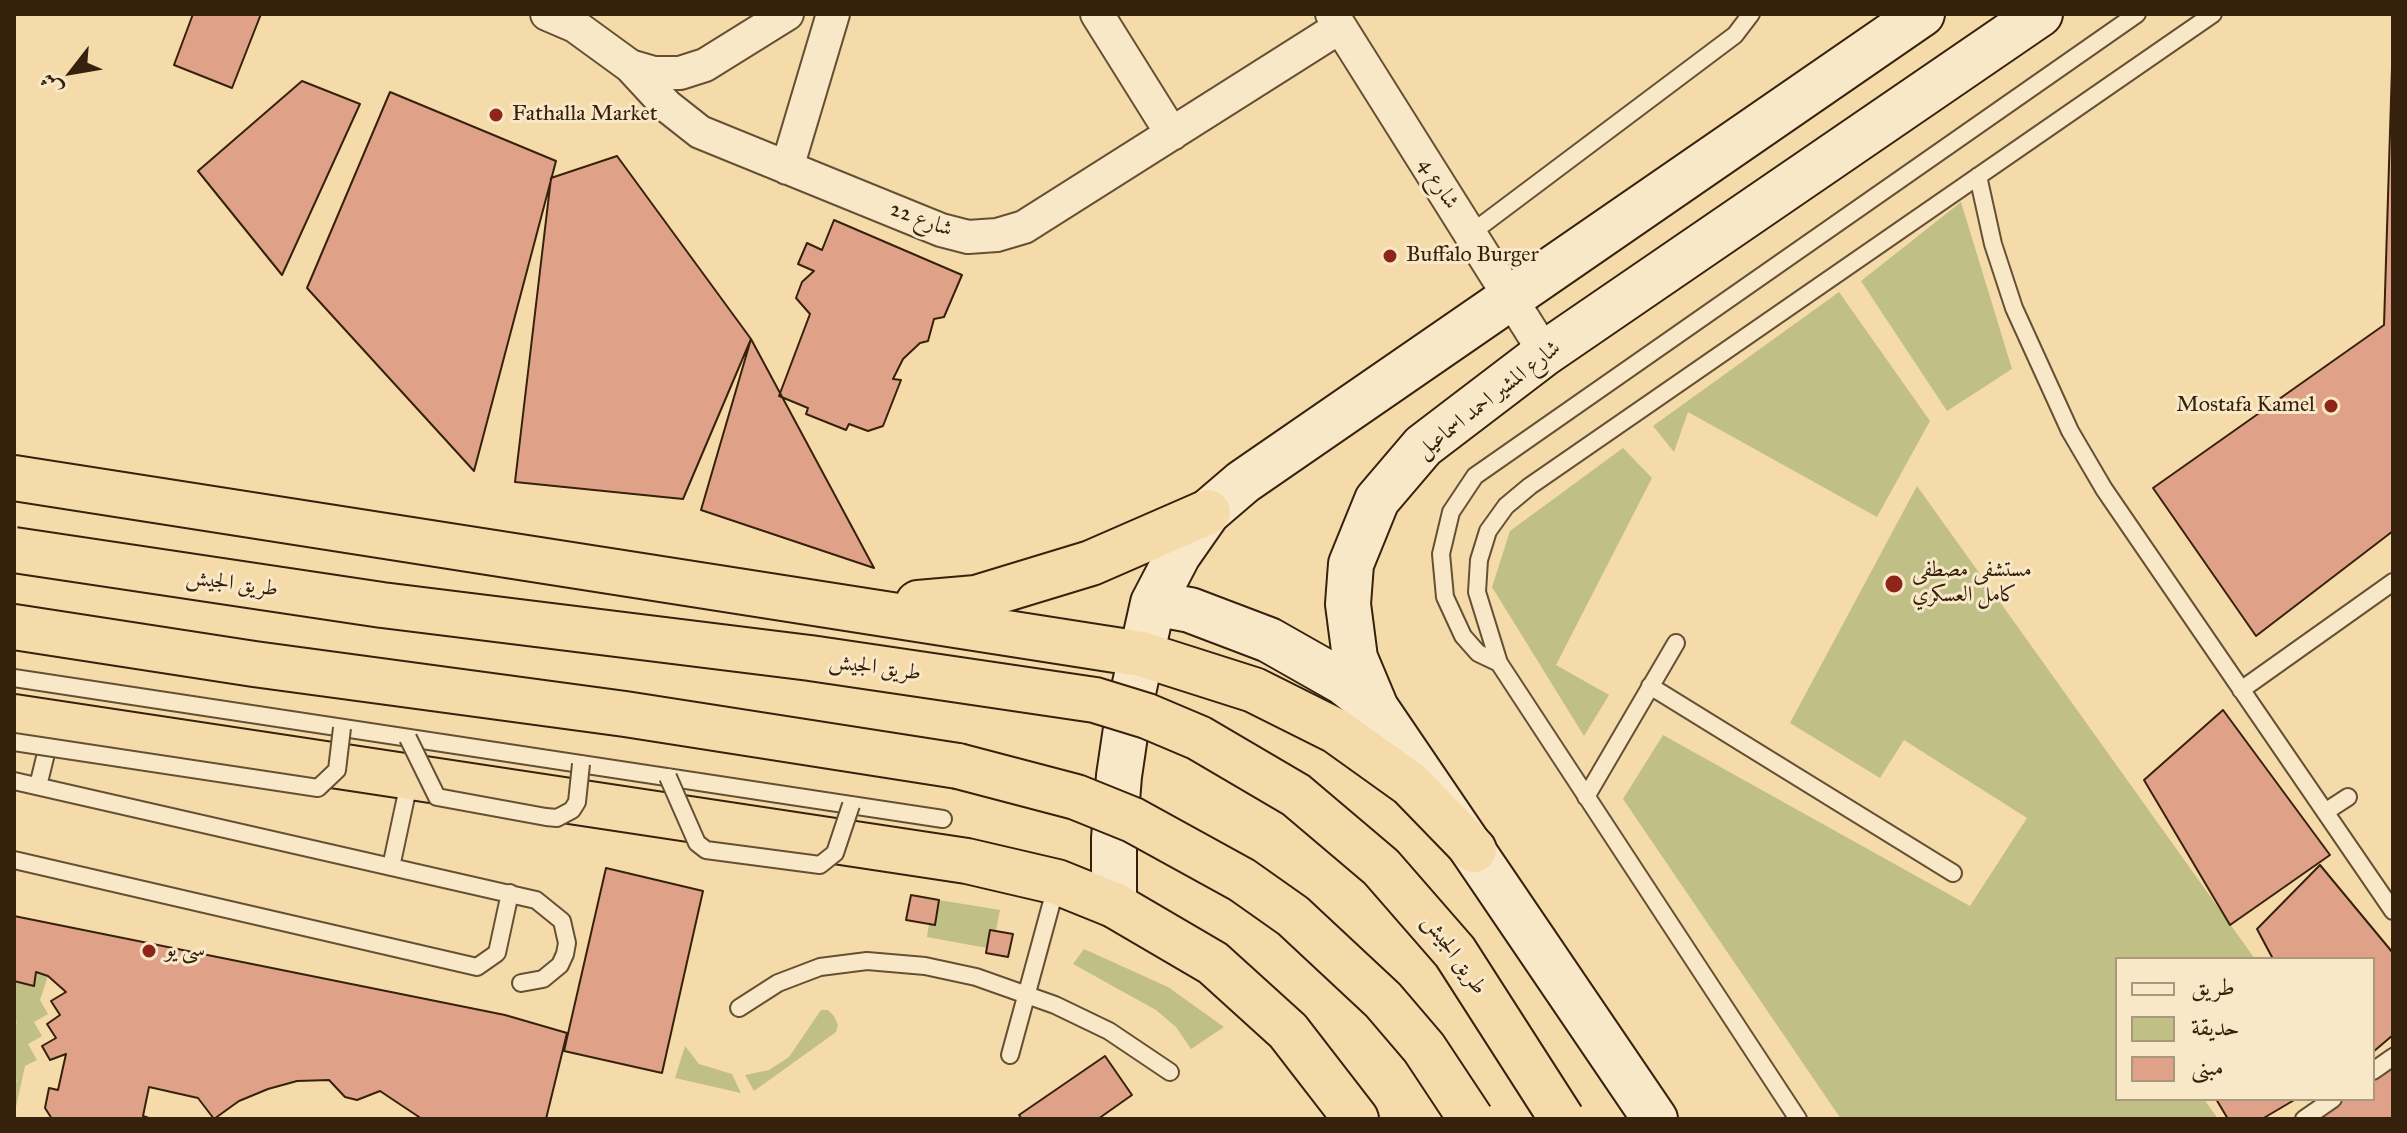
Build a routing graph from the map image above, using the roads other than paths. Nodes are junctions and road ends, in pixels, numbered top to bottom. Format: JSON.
{"nodes":[{"id":1,"x":547,"y":14,"type":"edge"},
{"id":2,"x":787,"y":14,"type":"edge"},
{"id":3,"x":833,"y":14,"type":"edge"},
{"id":4,"x":1097,"y":14,"type":"edge"},
{"id":5,"x":1751,"y":14,"type":"edge"},
{"id":6,"x":1922,"y":14,"type":"edge"},
{"id":7,"x":2040,"y":14,"type":"edge"},
{"id":8,"x":2137,"y":14,"type":"edge"},
{"id":9,"x":2213,"y":14,"type":"edge"},
{"id":10,"x":1336,"y":20,"type":"edge"},
{"id":11,"x":630,"y":66,"type":"junction"},
{"id":12,"x":1172,"y":134,"type":"junction"},
{"id":13,"x":787,"y":168,"type":"junction"},
{"id":14,"x":1978,"y":176,"type":"junction"},
{"id":15,"x":1470,"y":234,"type":"junction"},
{"id":16,"x":1512,"y":299,"type":"junction"},
{"id":17,"x":1545,"y":353,"type":"junction"},
{"id":18,"x":14,"y":478,"type":"edge"},
{"id":19,"x":1208,"y":512,"type":"junction"},
{"id":20,"x":14,"y":550,"type":"edge"},
{"id":21,"x":2393,"y":582,"type":"edge"},
{"id":22,"x":1153,"y":603,"type":"junction"},
{"id":23,"x":856,"y":609,"type":"junction"},
{"id":24,"x":14,"y":627,"type":"edge"},
{"id":25,"x":1676,"y":643,"type":"dead end"},
{"id":26,"x":1141,"y":654,"type":"junction"},
{"id":27,"x":1499,"y":663,"type":"junction"},
{"id":28,"x":14,"y":678,"type":"edge"},
{"id":29,"x":1650,"y":686,"type":"junction"},
{"id":30,"x":2241,"y":690,"type":"junction"},
{"id":31,"x":1376,"y":708,"type":"junction"},
{"id":32,"x":34,"y":720,"type":"edge"},
{"id":33,"x":342,"y":728,"type":"junction"},
{"id":34,"x":14,"y":742,"type":"edge"},
{"id":35,"x":409,"y":758,"type":"junction"},
{"id":36,"x":581,"y":764,"type":"junction"},
{"id":37,"x":668,"y":777,"type":"junction"},
{"id":38,"x":14,"y":781,"type":"edge"},
{"id":39,"x":38,"y":786,"type":"junction"},
{"id":40,"x":1586,"y":797,"type":"junction"},
{"id":41,"x":2348,"y":797,"type":"dead end"},
{"id":42,"x":851,"y":805,"type":"junction"},
{"id":43,"x":2325,"y":812,"type":"junction"},
{"id":44,"x":943,"y":819,"type":"dead end"},
{"id":45,"x":1474,"y":850,"type":"junction"},
{"id":46,"x":14,"y":860,"type":"edge"},
{"id":47,"x":391,"y":867,"type":"junction"},
{"id":48,"x":1953,"y":873,"type":"dead end"},
{"id":49,"x":1057,"y":882,"type":"junction"},
{"id":50,"x":510,"y":893,"type":"junction"},
{"id":51,"x":1114,"y":905,"type":"junction"},
{"id":52,"x":2393,"y":911,"type":"edge"},
{"id":53,"x":521,"y":983,"type":"dead end"},
{"id":54,"x":1028,"y":994,"type":"junction"},
{"id":55,"x":739,"y":1008,"type":"dead end"},
{"id":56,"x":1010,"y":1055,"type":"dead end"},
{"id":57,"x":2393,"y":1057,"type":"edge"},
{"id":58,"x":2375,"y":1070,"type":"edge"},
{"id":59,"x":1170,"y":1072,"type":"dead end"},
{"id":60,"x":2330,"y":1101,"type":"edge"},
{"id":61,"x":1356,"y":1119,"type":"edge"},
{"id":62,"x":1471,"y":1119,"type":"edge"},
{"id":63,"x":1562,"y":1119,"type":"edge"},
{"id":64,"x":1655,"y":1119,"type":"edge"},
{"id":65,"x":1798,"y":1119,"type":"edge"},
{"id":66,"x":2304,"y":1119,"type":"edge"}],
"edges":[{"from":1,"to":11,"type":"street","name":"شارع 22"},
{"from":2,"to":11,"type":"street"},
{"from":3,"to":13,"type":"street"},
{"from":4,"to":12,"type":"street"},
{"from":5,"to":15,"type":"lane"},
{"from":6,"to":16,"type":"main road"},
{"from":7,"to":17,"type":"main road","name":"شارع المشير احمد اسماعيل"},
{"from":8,"to":27,"type":"lane"},
{"from":9,"to":14,"type":"lane"},
{"from":10,"to":12,"type":"street","name":"شارع 22"},
{"from":10,"to":15,"type":"street","name":"شارع 4"},
{"from":11,"to":13,"type":"street","name":"شارع 22"},
{"from":12,"to":13,"type":"street","name":"شارع 22"},
{"from":14,"to":27,"type":"lane"},
{"from":14,"to":30,"type":"lane"},
{"from":15,"to":16,"type":"street","name":"شارع 4"},
{"from":16,"to":17,"type":"street","name":"شارع 4"},
{"from":16,"to":19,"type":"main road"},
{"from":17,"to":31,"type":"main road","name":"شارع المشير احمد اسماعيل"},
{"from":18,"to":23,"type":"highway"},
{"from":19,"to":22,"type":"main road"},
{"from":19,"to":23,"type":"highway"},
{"from":20,"to":63,"type":"highway","name":"طريق الجيش","bridge":true},
{"from":21,"to":30,"type":"lane"},
{"from":22,"to":26,"type":"main road"},
{"from":22,"to":31,"type":"main road"},
{"from":23,"to":26,"type":"highway"},
{"from":24,"to":62,"type":"highway","bridge":true},
{"from":25,"to":29,"type":"lane"},
{"from":26,"to":45,"type":"highway"},
{"from":26,"to":51,"type":"main road"},
{"from":27,"to":40,"type":"lane"},
{"from":28,"to":33,"type":"lane"},
{"from":29,"to":40,"type":"lane"},
{"from":29,"to":48,"type":"lane"},
{"from":30,"to":43,"type":"lane"},
{"from":31,"to":45,"type":"main road","name":"شارع المشير احمد اسماعيل"},
{"from":32,"to":35,"type":"highway"},
{"from":32,"to":39,"type":"lane"},
{"from":33,"to":34,"type":"lane","bridge":true},
{"from":33,"to":35,"type":"lane"},
{"from":35,"to":36,"type":"lane"},
{"from":35,"to":36,"type":"lane","bridge":true},
{"from":35,"to":47,"type":"lane"},
{"from":35,"to":49,"type":"highway"},
{"from":36,"to":37,"type":"lane"},
{"from":37,"to":42,"type":"lane"},
{"from":37,"to":42,"type":"lane","bridge":true},
{"from":38,"to":39,"type":"lane"},
{"from":39,"to":47,"type":"lane"},
{"from":40,"to":65,"type":"lane"},
{"from":41,"to":43,"type":"lane"},
{"from":42,"to":44,"type":"lane"},
{"from":43,"to":52,"type":"lane"},
{"from":45,"to":64,"type":"main road","name":"شارع المشير احمد اسماعيل"},
{"from":46,"to":50,"type":"lane"},
{"from":47,"to":50,"type":"lane"},
{"from":49,"to":51,"type":"highway"},
{"from":49,"to":54,"type":"lane"},
{"from":50,"to":53,"type":"lane"},
{"from":51,"to":61,"type":"highway"},
{"from":54,"to":55,"type":"lane"},
{"from":54,"to":56,"type":"lane"},
{"from":54,"to":59,"type":"lane"},
{"from":57,"to":58,"type":"lane"},
{"from":60,"to":66,"type":"lane"}]}
